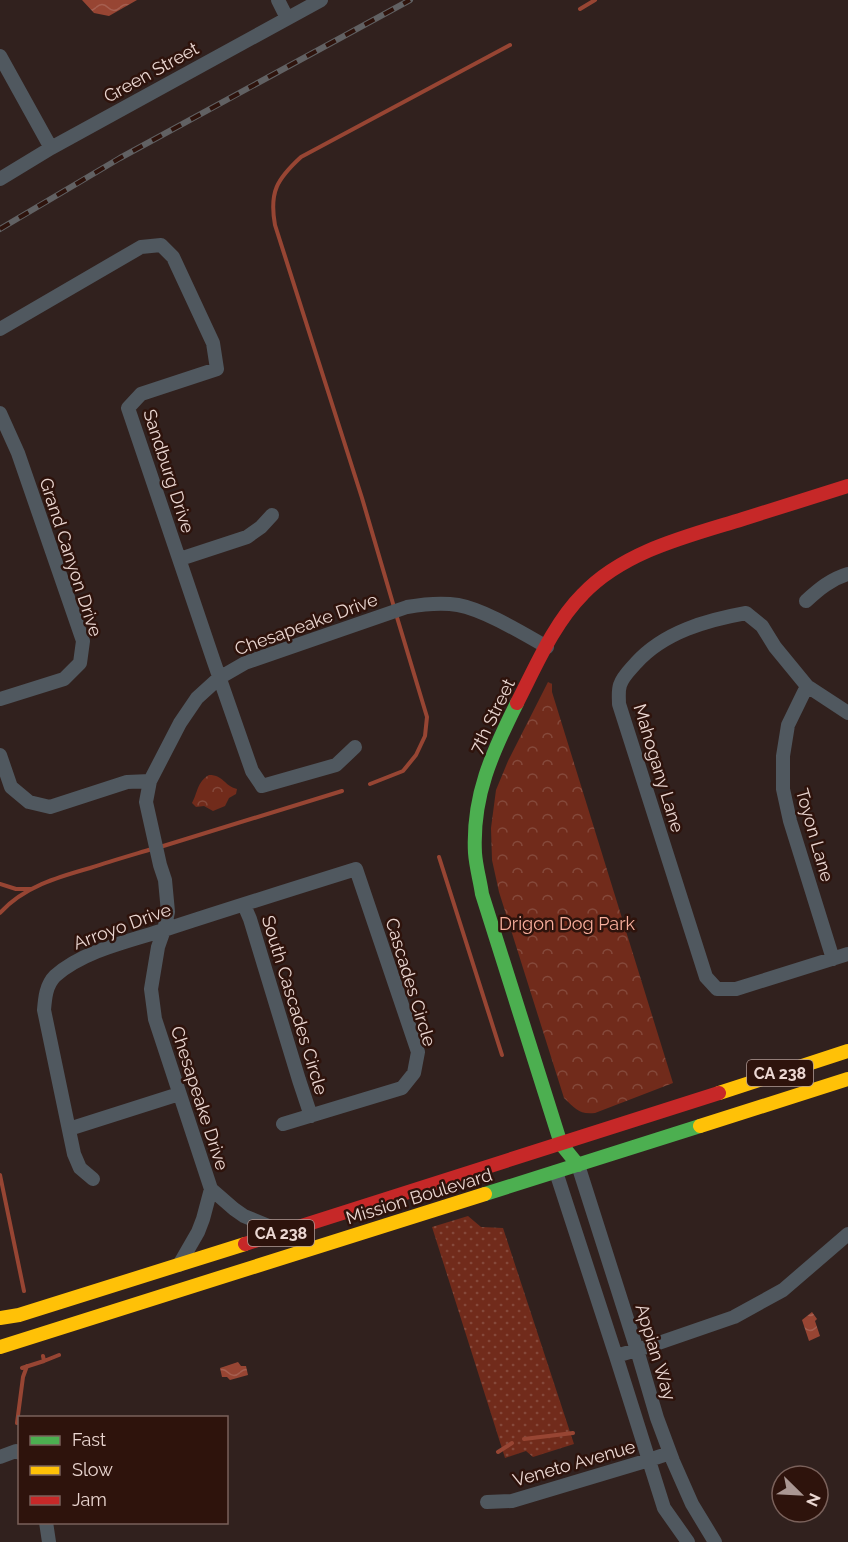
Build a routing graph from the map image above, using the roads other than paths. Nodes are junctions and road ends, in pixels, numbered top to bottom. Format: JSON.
{"nodes":[{"id":1,"x":278,"y":0,"type":"edge"},
{"id":2,"x":321,"y":0,"type":"edge"},
{"id":3,"x":287,"y":18,"type":"junction"},
{"id":4,"x":0,"y":56,"type":"edge"},
{"id":5,"x":51,"y":148,"type":"junction"},
{"id":6,"x":0,"y":178,"type":"edge"},
{"id":7,"x":0,"y":329,"type":"edge"},
{"id":8,"x":0,"y":413,"type":"edge"},
{"id":9,"x":848,"y":486,"type":"edge"},
{"id":10,"x":272,"y":515,"type":"dead end"},
{"id":11,"x":180,"y":559,"type":"junction"},
{"id":12,"x":848,"y":574,"type":"edge"},
{"id":13,"x":806,"y":601,"type":"dead end"},
{"id":14,"x":547,"y":647,"type":"junction"},
{"id":15,"x":219,"y":678,"type":"junction"},
{"id":16,"x":807,"y":686,"type":"junction"},
{"id":17,"x":0,"y":699,"type":"edge"},
{"id":18,"x":848,"y":713,"type":"edge"},
{"id":19,"x":355,"y":747,"type":"dead end"},
{"id":20,"x":0,"y":754,"type":"edge"},
{"id":21,"x":150,"y":781,"type":"junction"},
{"id":22,"x":356,"y":869,"type":"joint"},
{"id":23,"x":244,"y":905,"type":"junction"},
{"id":24,"x":164,"y":930,"type":"junction"},
{"id":25,"x":848,"y":954,"type":"edge"},
{"id":26,"x":833,"y":959,"type":"junction"},
{"id":27,"x":848,"y":1051,"type":"edge"},
{"id":28,"x":848,"y":1079,"type":"edge"},
{"id":29,"x":179,"y":1094,"type":"junction"},
{"id":30,"x":311,"y":1116,"type":"junction"},
{"id":31,"x":283,"y":1124,"type":"dead end"},
{"id":32,"x":69,"y":1129,"type":"junction"},
{"id":33,"x":561,"y":1144,"type":"junction"},
{"id":34,"x":578,"y":1165,"type":"junction"},
{"id":35,"x":556,"y":1172,"type":"junction"},
{"id":36,"x":93,"y":1179,"type":"dead end"},
{"id":37,"x":211,"y":1188,"type":"junction"},
{"id":38,"x":283,"y":1232,"type":"junction"},
{"id":39,"x":848,"y":1234,"type":"edge"},
{"id":40,"x":179,"y":1265,"type":"junction"},
{"id":41,"x":0,"y":1318,"type":"edge"},
{"id":42,"x":0,"y":1347,"type":"edge"},
{"id":43,"x":637,"y":1350,"type":"junction"},
{"id":44,"x":616,"y":1356,"type":"junction"},
{"id":45,"x":18,"y":1452,"type":"edge"},
{"id":46,"x":670,"y":1453,"type":"junction"},
{"id":47,"x":0,"y":1456,"type":"edge"},
{"id":48,"x":649,"y":1460,"type":"junction"},
{"id":49,"x":487,"y":1502,"type":"dead end"},
{"id":50,"x":46,"y":1524,"type":"edge"},
{"id":51,"x":49,"y":1542,"type":"edge"},
{"id":52,"x":688,"y":1542,"type":"edge"},
{"id":53,"x":715,"y":1542,"type":"edge"}],
"edges":[{"from":1,"to":3,"type":"street"},
{"from":2,"to":3,"type":"street","name":"Green Street"},
{"from":3,"to":5,"type":"street","name":"Green Street"},
{"from":4,"to":5,"type":"street"},
{"from":5,"to":6,"type":"street","name":"Green Street"},
{"from":7,"to":11,"type":"street","name":"Sandburg Drive"},
{"from":8,"to":17,"type":"street","name":"Grand Canyon Drive"},
{"from":9,"to":14,"type":"main road","name":"7th Street"},
{"from":10,"to":11,"type":"street"},
{"from":11,"to":15,"type":"street","name":"Sandburg Drive"},
{"from":12,"to":13,"type":"street"},
{"from":14,"to":15,"type":"street","name":"Chesapeake Drive"},
{"from":14,"to":33,"type":"main road","name":"7th Street"},
{"from":15,"to":19,"type":"street","name":"Sandburg Drive"},
{"from":15,"to":21,"type":"street","name":"Chesapeake Drive"},
{"from":16,"to":18,"type":"street"},
{"from":16,"to":26,"type":"street","name":"Toyon Lane"},
{"from":16,"to":26,"type":"street","name":"Mahogany Lane"},
{"from":20,"to":21,"type":"street"},
{"from":21,"to":24,"type":"street","name":"Chesapeake Drive"},
{"from":22,"to":23,"type":"street","name":"Arroyo Drive"},
{"from":22,"to":30,"type":"street","name":"Cascades Circle"},
{"from":23,"to":24,"type":"street","name":"Arroyo Drive"},
{"from":23,"to":30,"type":"street","name":"South Cascades Circle"},
{"from":24,"to":29,"type":"street","name":"Chesapeake Drive"},
{"from":24,"to":32,"type":"street","name":"Arroyo Drive"},
{"from":25,"to":26,"type":"street"},
{"from":27,"to":33,"type":"main road","name":"Mission Boulevard","number":"CA 238"},
{"from":28,"to":34,"type":"main road","name":"Mission Boulevard","number":"CA 238"},
{"from":29,"to":32,"type":"street"},
{"from":29,"to":37,"type":"street","name":"Chesapeake Drive"},
{"from":30,"to":31,"type":"street","name":"Cascades Circle"},
{"from":32,"to":36,"type":"street"},
{"from":33,"to":34,"type":"main road","name":"7th Street"},
{"from":33,"to":35,"type":"main road","name":"7th Street"},
{"from":33,"to":38,"type":"main road","name":"Mission Boulevard","number":"CA 238"},
{"from":34,"to":35,"type":"main road","name":"Mission Boulevard","number":"CA 238"},
{"from":34,"to":43,"type":"street","name":"Appian Way"},
{"from":35,"to":42,"type":"main road","name":"Mission Boulevard","number":"CA 238"},
{"from":35,"to":44,"type":"street"},
{"from":37,"to":38,"type":"street","name":"Chesapeake Drive"},
{"from":37,"to":40,"type":"street","name":"Chesapeake Drive"},
{"from":38,"to":40,"type":"main road","name":"Mission Boulevard","number":"CA 238"},
{"from":39,"to":43,"type":"street"},
{"from":40,"to":41,"type":"main road","name":"Mission Boulevard","number":"CA 238"},
{"from":43,"to":44,"type":"street"},
{"from":43,"to":46,"type":"street","name":"Appian Way"},
{"from":44,"to":48,"type":"street"},
{"from":45,"to":47,"type":"street"},
{"from":46,"to":48,"type":"street","name":"Veneto Avenue"},
{"from":46,"to":53,"type":"street","name":"Appian Way"},
{"from":48,"to":49,"type":"street","name":"Veneto Avenue"},
{"from":48,"to":52,"type":"street"},
{"from":50,"to":51,"type":"street"}]}
